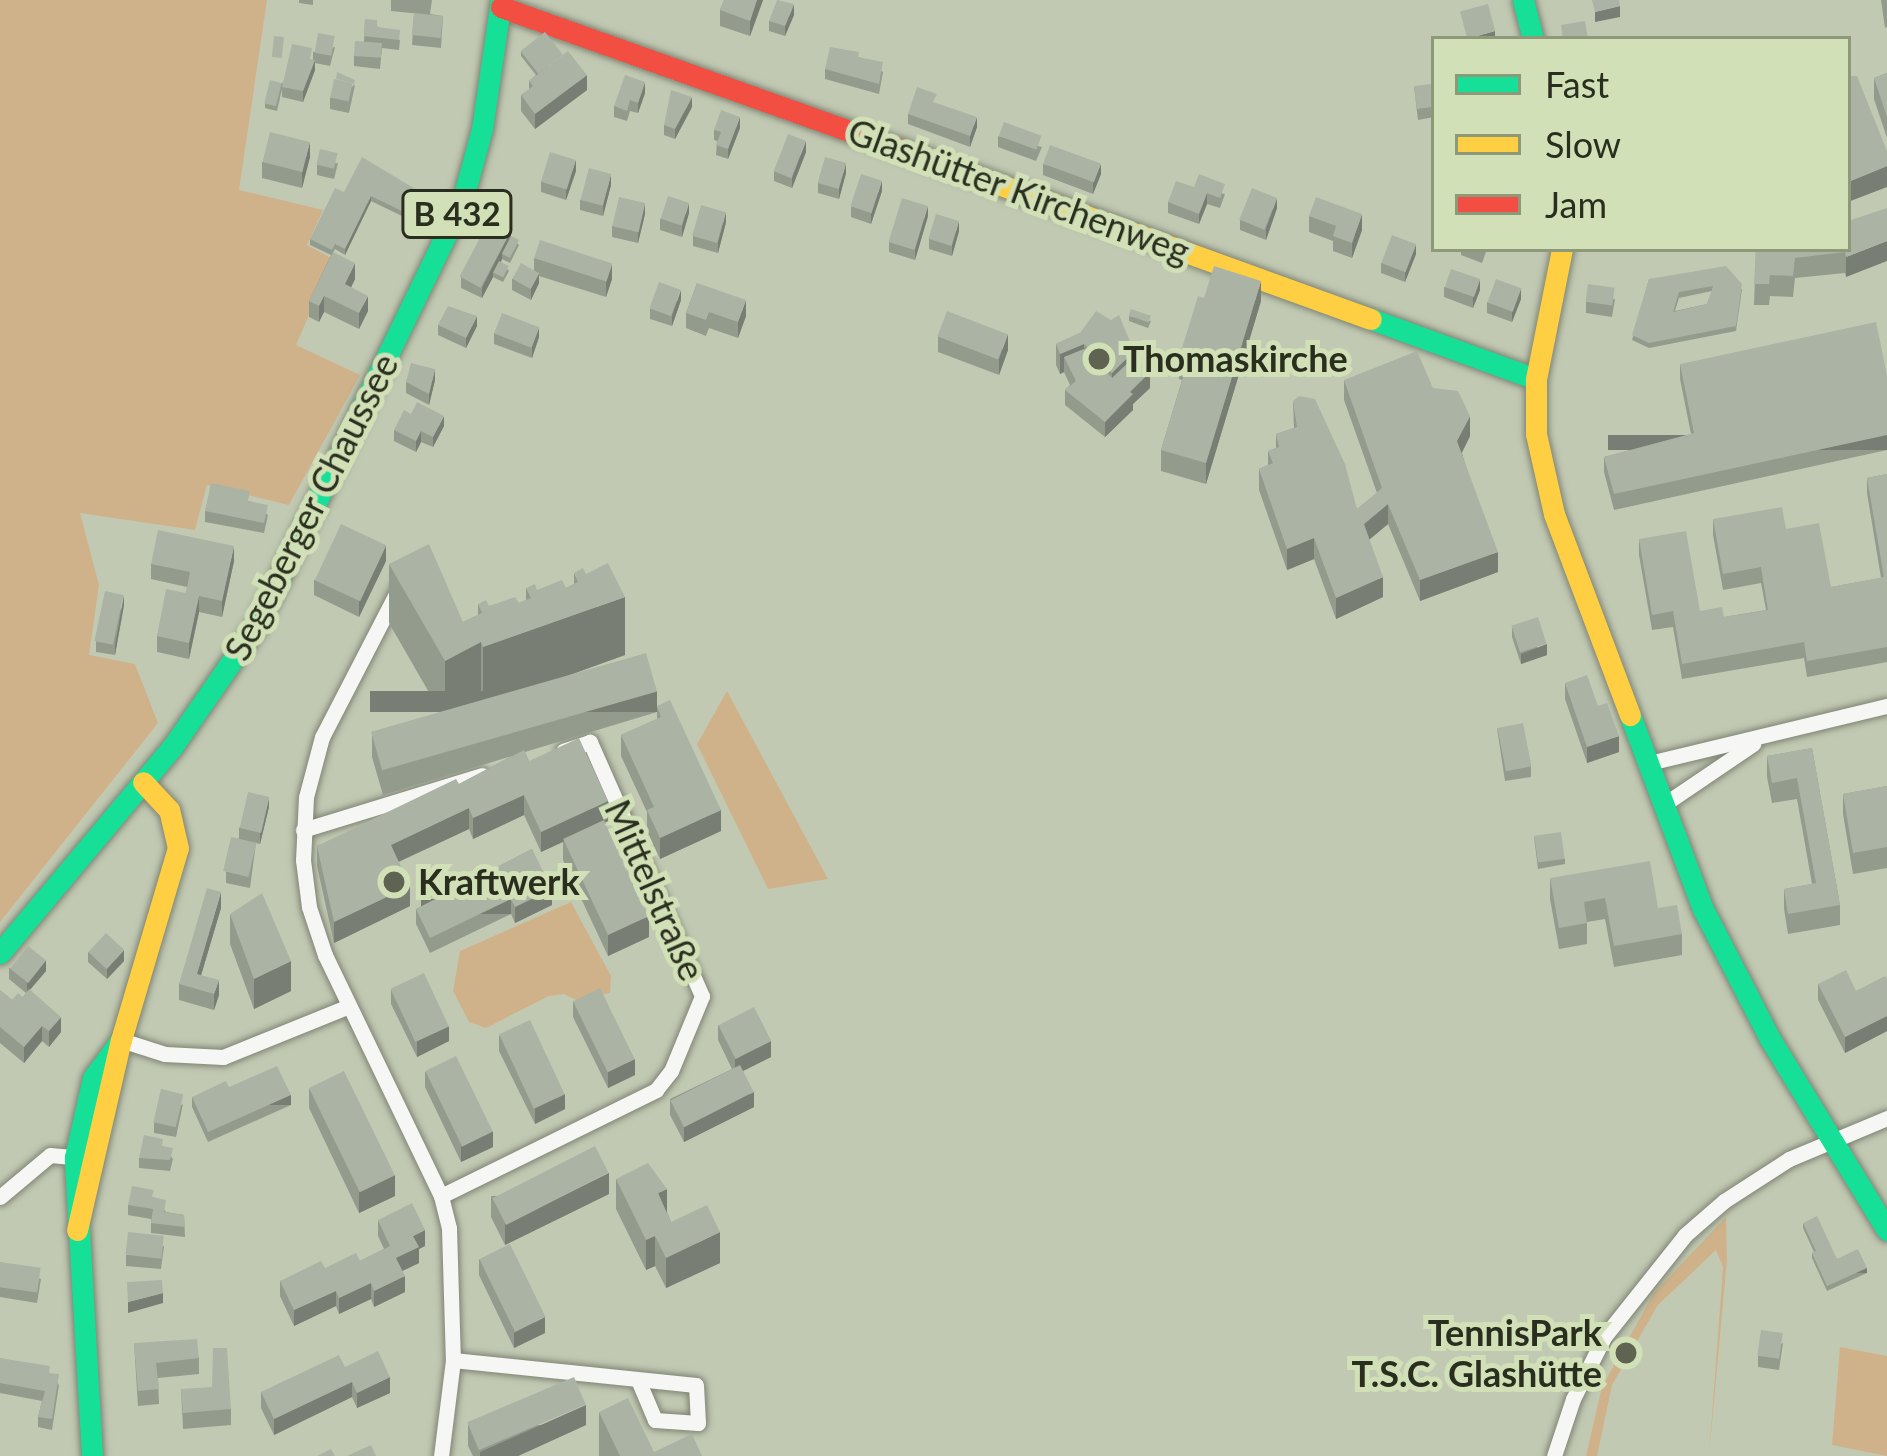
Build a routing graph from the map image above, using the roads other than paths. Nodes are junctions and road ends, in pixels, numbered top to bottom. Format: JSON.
{"nodes":[{"id":1,"x":1523,"y":0,"type":"edge"},
{"id":2,"x":501,"y":4,"type":"edge"},
{"id":3,"x":1532,"y":36,"type":"edge"},
{"id":4,"x":1562,"y":252,"type":"edge"},
{"id":5,"x":1536,"y":379,"type":"junction"},
{"id":6,"x":412,"y":573,"type":"edge"},
{"id":7,"x":1887,"y":706,"type":"edge"},
{"id":8,"x":1766,"y":736,"type":"junction"},
{"id":9,"x":546,"y":756,"type":"edge"},
{"id":10,"x":1649,"y":763,"type":"junction"},
{"id":11,"x":502,"y":770,"type":"edge"},
{"id":12,"x":143,"y":782,"type":"junction"},
{"id":13,"x":1664,"y":805,"type":"junction"},
{"id":14,"x":303,"y":830,"type":"junction"},
{"id":15,"x":0,"y":952,"type":"edge"},
{"id":16,"x":347,"y":1006,"type":"junction"},
{"id":17,"x":121,"y":1040,"type":"junction"},
{"id":18,"x":1887,"y":1118,"type":"edge"},
{"id":19,"x":1829,"y":1138,"type":"junction"},
{"id":20,"x":75,"y":1157,"type":"junction"},
{"id":21,"x":441,"y":1196,"type":"junction"},
{"id":22,"x":0,"y":1197,"type":"edge"},
{"id":23,"x":77,"y":1230,"type":"junction"},
{"id":24,"x":1887,"y":1230,"type":"edge"},
{"id":25,"x":454,"y":1360,"type":"junction"},
{"id":26,"x":638,"y":1380,"type":"dead end"},
{"id":27,"x":92,"y":1456,"type":"edge"},
{"id":28,"x":440,"y":1456,"type":"edge"},
{"id":29,"x":1554,"y":1456,"type":"edge"}],
"edges":[{"from":1,"to":3,"type":"street"},
{"from":2,"to":5,"type":"street","name":"Glashütter Kirchenweg"},
{"from":2,"to":12,"type":"street","name":"Segeberger Chaussee","number":"B 432"},
{"from":4,"to":5,"type":"street"},
{"from":5,"to":10,"type":"street"},
{"from":6,"to":14,"type":"street"},
{"from":7,"to":8,"type":"street"},
{"from":8,"to":10,"type":"street"},
{"from":8,"to":13,"type":"street"},
{"from":9,"to":21,"type":"street","name":"Mittelstraße"},
{"from":10,"to":13,"type":"street"},
{"from":11,"to":14,"type":"street"},
{"from":12,"to":15,"type":"street","name":"Segeberger Chaussee","number":"B 432"},
{"from":12,"to":17,"type":"street"},
{"from":13,"to":19,"type":"street"},
{"from":14,"to":16,"type":"street"},
{"from":16,"to":17,"type":"street"},
{"from":16,"to":21,"type":"street"},
{"from":17,"to":20,"type":"street"},
{"from":17,"to":23,"type":"street"},
{"from":18,"to":19,"type":"street"},
{"from":19,"to":24,"type":"street"},
{"from":19,"to":29,"type":"street"},
{"from":20,"to":22,"type":"street"},
{"from":20,"to":23,"type":"street"},
{"from":21,"to":25,"type":"street"},
{"from":23,"to":27,"type":"street"},
{"from":25,"to":26,"type":"street"},
{"from":25,"to":28,"type":"street"}]}
